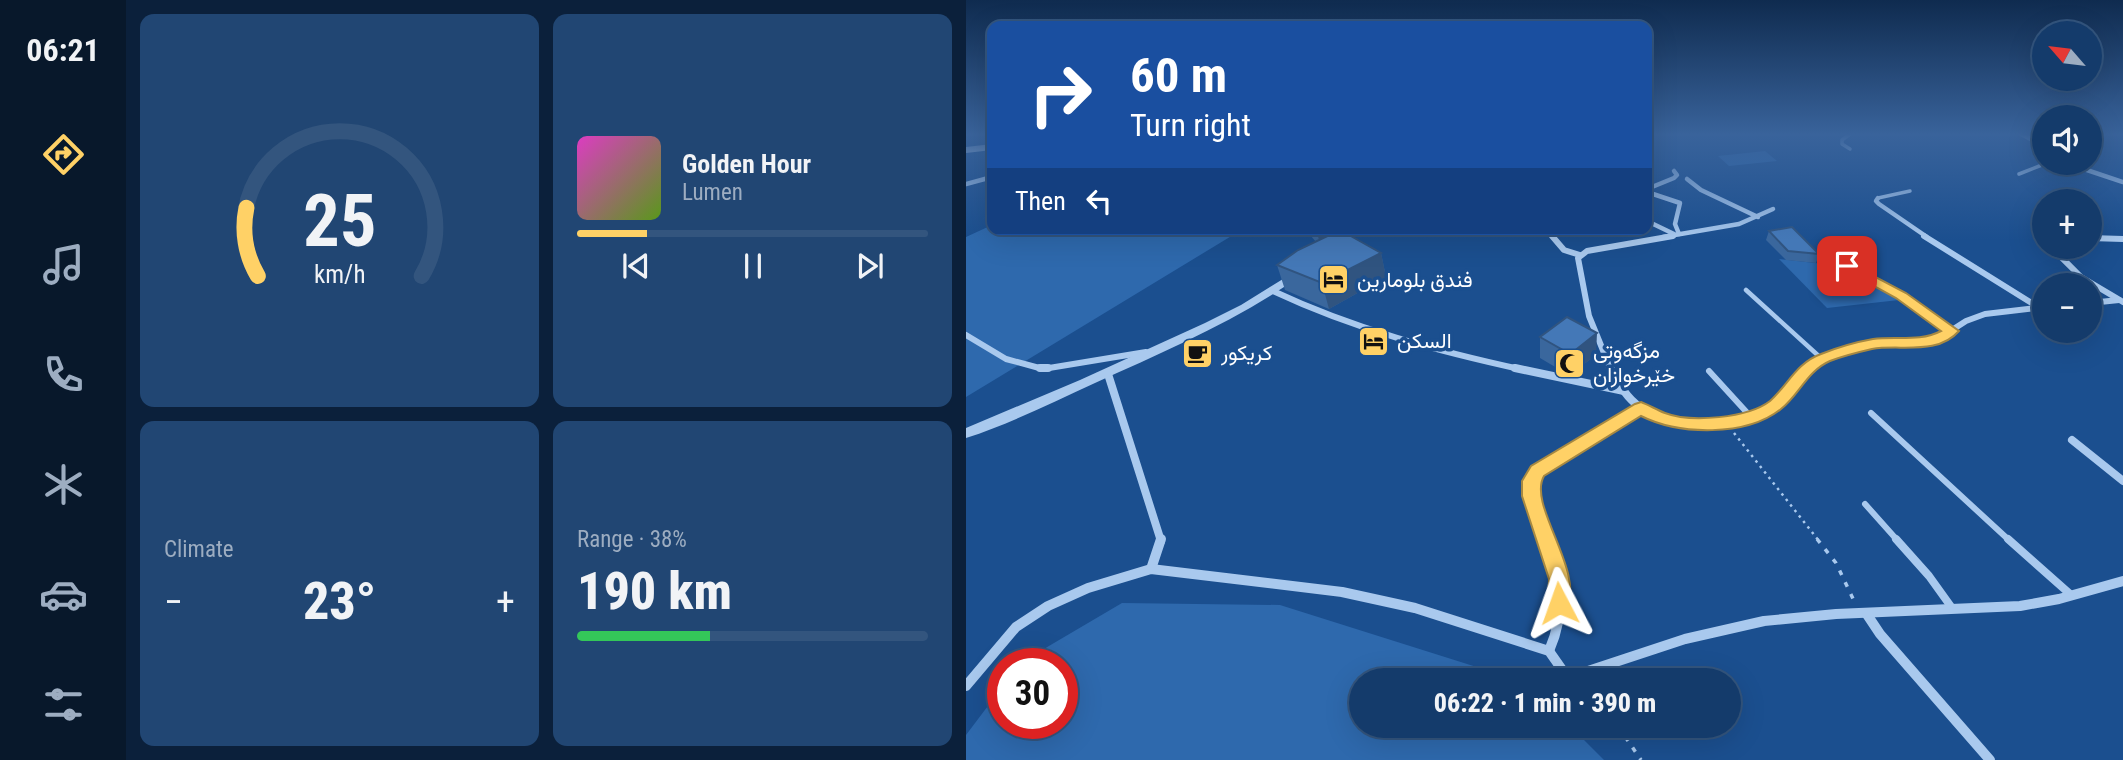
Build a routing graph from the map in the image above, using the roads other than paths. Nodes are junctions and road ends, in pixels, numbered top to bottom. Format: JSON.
{"nodes":[{"id":1,"x":2031,"y":169,"type":"edge"},
{"id":2,"x":1674,"y":171,"type":"dead end"},
{"id":3,"x":2019,"y":174,"type":"dead end"},
{"id":4,"x":2102,"y":175,"type":"edge"},
{"id":5,"x":987,"y":178,"type":"edge"},
{"id":6,"x":1687,"y":179,"type":"dead end"},
{"id":7,"x":2123,"y":182,"type":"edge"},
{"id":8,"x":966,"y":184,"type":"edge"},
{"id":9,"x":1652,"y":188,"type":"edge"},
{"id":10,"x":1910,"y":191,"type":"dead end"},
{"id":11,"x":1652,"y":192,"type":"edge"},
{"id":12,"x":1878,"y":198,"type":"joint"},
{"id":13,"x":1773,"y":209,"type":"dead end"},
{"id":14,"x":1758,"y":217,"type":"junction"},
{"id":15,"x":1652,"y":223,"type":"edge"},
{"id":16,"x":1677,"y":234,"type":"junction"},
{"id":17,"x":1347,"y":235,"type":"edge"},
{"id":18,"x":1551,"y":235,"type":"edge"},
{"id":19,"x":2102,"y":238,"type":"edge"},
{"id":20,"x":2123,"y":239,"type":"edge"},
{"id":21,"x":1323,"y":253,"type":"edge"},
{"id":22,"x":1580,"y":255,"type":"junction"},
{"id":23,"x":2062,"y":259,"type":"edge"},
{"id":24,"x":1839,"y":261,"type":"dead end"},
{"id":25,"x":1303,"y":268,"type":"edge"},
{"id":26,"x":1745,"y":290,"type":"dead end"},
{"id":27,"x":1273,"y":291,"type":"junction"},
{"id":28,"x":2121,"y":301,"type":"edge"},
{"id":29,"x":2032,"y":302,"type":"edge"},
{"id":30,"x":2102,"y":302,"type":"edge"},
{"id":31,"x":2032,"y":308,"type":"edge"},
{"id":32,"x":1952,"y":331,"type":"junction"},
{"id":33,"x":966,"y":335,"type":"edge"},
{"id":34,"x":1154,"y":351,"type":"junction"},
{"id":35,"x":1822,"y":359,"type":"junction"},
{"id":36,"x":1709,"y":370,"type":"dead end"},
{"id":37,"x":1108,"y":374,"type":"junction"},
{"id":38,"x":1623,"y":391,"type":"junction"},
{"id":39,"x":1641,"y":408,"type":"junction"},
{"id":40,"x":1871,"y":413,"type":"dead end"},
{"id":41,"x":1751,"y":417,"type":"junction"},
{"id":42,"x":966,"y":433,"type":"edge"},
{"id":43,"x":2072,"y":440,"type":"dead end"},
{"id":44,"x":2123,"y":481,"type":"edge"},
{"id":45,"x":1865,"y":504,"type":"dead end"},
{"id":46,"x":1151,"y":569,"type":"junction"},
{"id":47,"x":2123,"y":581,"type":"edge"},
{"id":48,"x":2072,"y":596,"type":"junction"},
{"id":49,"x":1954,"y":610,"type":"junction"},
{"id":50,"x":1863,"y":613,"type":"junction"},
{"id":51,"x":1549,"y":651,"type":"junction"},
{"id":52,"x":966,"y":686,"type":"edge"},
{"id":53,"x":1990,"y":760,"type":"edge"}],
"edges":[{"from":1,"to":3,"type":"lane"},
{"from":2,"to":9,"type":"street"},
{"from":4,"to":7,"type":"street"},
{"from":5,"to":8,"type":"street"},
{"from":6,"to":14,"type":"street"},
{"from":10,"to":12,"type":"lane"},
{"from":11,"to":16,"type":"street"},
{"from":12,"to":29,"type":"street"},
{"from":13,"to":14,"type":"street"},
{"from":14,"to":16,"type":"street"},
{"from":15,"to":16,"type":"street"},
{"from":16,"to":22,"type":"street"},
{"from":17,"to":21,"type":"street"},
{"from":18,"to":22,"type":"street"},
{"from":19,"to":20,"type":"street"},
{"from":22,"to":38,"type":"street"},
{"from":23,"to":28,"type":"street"},
{"from":24,"to":32,"type":"street"},
{"from":25,"to":27,"type":"street"},
{"from":26,"to":35,"type":"lane"},
{"from":27,"to":34,"type":"street"},
{"from":27,"to":38,"type":"street"},
{"from":28,"to":30,"type":"street"},
{"from":31,"to":32,"type":"street"},
{"from":32,"to":35,"type":"street"},
{"from":33,"to":34,"type":"street"},
{"from":34,"to":37,"type":"street"},
{"from":35,"to":41,"type":"street"},
{"from":36,"to":41,"type":"lane"},
{"from":37,"to":42,"type":"street"},
{"from":37,"to":46,"type":"street"},
{"from":38,"to":39,"type":"street"},
{"from":39,"to":41,"type":"street"},
{"from":39,"to":51,"type":"street"},
{"from":40,"to":48,"type":"lane"},
{"from":43,"to":44,"type":"street"},
{"from":45,"to":49,"type":"lane"},
{"from":46,"to":51,"type":"street"},
{"from":46,"to":52,"type":"street"},
{"from":47,"to":48,"type":"street"},
{"from":48,"to":49,"type":"street"},
{"from":49,"to":50,"type":"street"},
{"from":50,"to":51,"type":"street"},
{"from":50,"to":53,"type":"street"}]}
